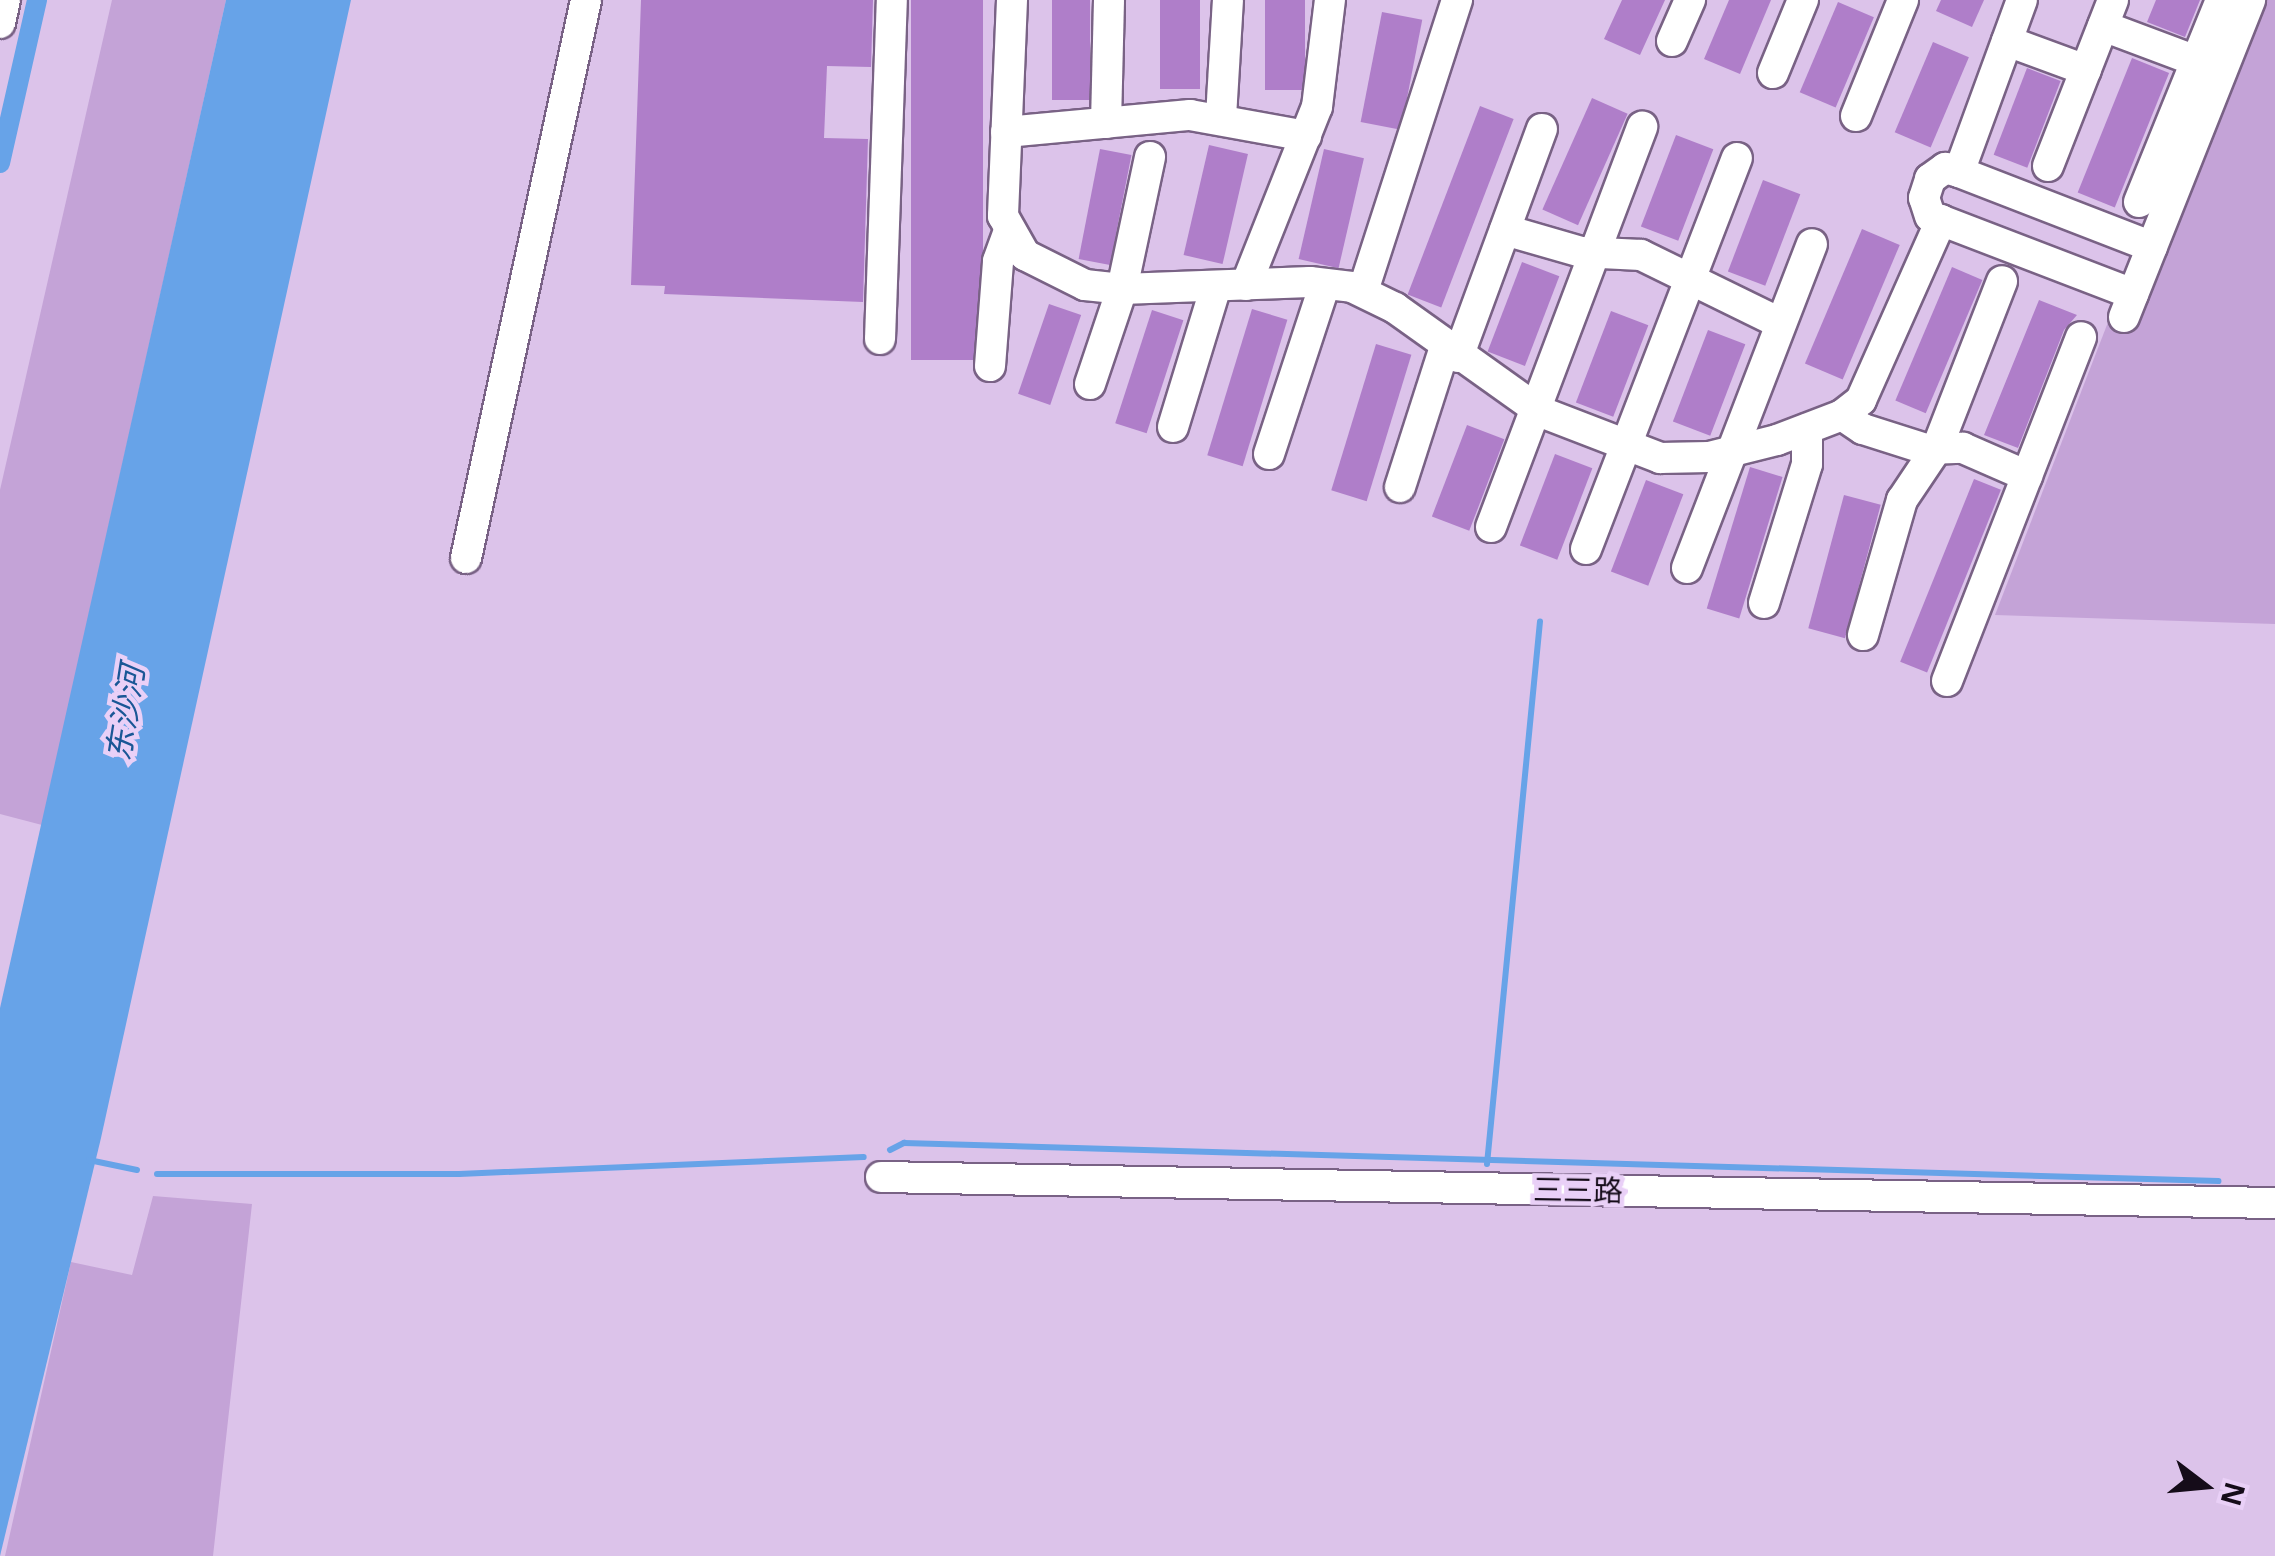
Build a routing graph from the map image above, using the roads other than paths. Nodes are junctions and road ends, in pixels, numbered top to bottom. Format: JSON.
{"nodes":[{"id":1,"x":6,"y":0,"type":"edge"},
{"id":2,"x":586,"y":0,"type":"edge"},
{"id":3,"x":892,"y":0,"type":"edge"},
{"id":4,"x":1012,"y":0,"type":"edge"},
{"id":5,"x":1108,"y":0,"type":"edge"},
{"id":6,"x":1228,"y":0,"type":"edge"},
{"id":7,"x":1330,"y":0,"type":"edge"},
{"id":8,"x":1457,"y":0,"type":"edge"},
{"id":9,"x":1690,"y":0,"type":"edge"},
{"id":10,"x":1803,"y":0,"type":"edge"},
{"id":11,"x":2022,"y":0,"type":"edge"},
{"id":12,"x":2221,"y":0,"type":"edge"},
{"id":13,"x":2250,"y":0,"type":"edge"},
{"id":14,"x":1895,"y":2,"type":"edge"},
{"id":15,"x":2108,"y":13,"type":"edge"},
{"id":16,"x":0,"y":23,"type":"edge"},
{"id":17,"x":1672,"y":41,"type":"dead end"},
{"id":18,"x":2007,"y":41,"type":"junction"},
{"id":19,"x":2196,"y":61,"type":"junction"},
{"id":20,"x":2086,"y":70,"type":"junction"},
{"id":21,"x":1773,"y":73,"type":"dead end"},
{"id":22,"x":1856,"y":116,"type":"dead end"},
{"id":23,"x":1221,"y":117,"type":"junction"},
{"id":24,"x":1106,"y":123,"type":"junction"},
{"id":25,"x":1642,"y":127,"type":"dead end"},
{"id":26,"x":1542,"y":129,"type":"dead end"},
{"id":27,"x":1006,"y":132,"type":"junction"},
{"id":28,"x":1306,"y":136,"type":"junction"},
{"id":29,"x":1150,"y":157,"type":"dead end"},
{"id":30,"x":1736,"y":158,"type":"dead end"},
{"id":31,"x":2048,"y":166,"type":"dead end"},
{"id":32,"x":1970,"y":176,"type":"junction"},
{"id":33,"x":2139,"y":202,"type":"dead end"},
{"id":34,"x":1951,"y":224,"type":"junction"},
{"id":35,"x":1504,"y":230,"type":"junction"},
{"id":36,"x":1008,"y":234,"type":"junction"},
{"id":37,"x":1812,"y":244,"type":"dead end"},
{"id":38,"x":2152,"y":247,"type":"junction"},
{"id":39,"x":1593,"y":252,"type":"junction"},
{"id":40,"x":1689,"y":281,"type":"junction"},
{"id":41,"x":2002,"y":282,"type":"dead end"},
{"id":42,"x":1325,"y":284,"type":"junction"},
{"id":43,"x":1231,"y":286,"type":"junction"},
{"id":44,"x":1122,"y":289,"type":"junction"},
{"id":45,"x":1363,"y":290,"type":"junction"},
{"id":46,"x":1780,"y":323,"type":"junction"},
{"id":47,"x":2081,"y":337,"type":"dead end"},
{"id":48,"x":880,"y":339,"type":"dead end"},
{"id":49,"x":1451,"y":352,"type":"junction"},
{"id":50,"x":990,"y":366,"type":"dead end"},
{"id":51,"x":1090,"y":384,"type":"dead end"},
{"id":52,"x":1532,"y":406,"type":"junction"},
{"id":53,"x":1842,"y":416,"type":"junction"},
{"id":54,"x":1173,"y":427,"type":"dead end"},
{"id":55,"x":1808,"y":428,"type":"junction"},
{"id":56,"x":1624,"y":447,"type":"junction"},
{"id":57,"x":1937,"y":448,"type":"junction"},
{"id":58,"x":1728,"y":452,"type":"junction"},
{"id":59,"x":1269,"y":454,"type":"dead end"},
{"id":60,"x":2027,"y":476,"type":"junction"},
{"id":61,"x":1400,"y":486,"type":"dead end"},
{"id":62,"x":1490,"y":527,"type":"dead end"},
{"id":63,"x":1586,"y":548,"type":"dead end"},
{"id":64,"x":466,"y":558,"type":"dead end"},
{"id":65,"x":1687,"y":568,"type":"dead end"},
{"id":66,"x":1764,"y":603,"type":"dead end"},
{"id":67,"x":1863,"y":635,"type":"dead end"},
{"id":68,"x":1947,"y":681,"type":"dead end"},
{"id":69,"x":881,"y":1177,"type":"dead end"},
{"id":70,"x":2275,"y":1204,"type":"edge"}],
"edges":[{"from":1,"to":16,"type":"street"},
{"from":2,"to":64,"type":"street"},
{"from":3,"to":48,"type":"street"},
{"from":4,"to":27,"type":"street"},
{"from":5,"to":24,"type":"street"},
{"from":6,"to":23,"type":"street"},
{"from":7,"to":28,"type":"street"},
{"from":8,"to":45,"type":"street"},
{"from":9,"to":17,"type":"street"},
{"from":10,"to":21,"type":"street"},
{"from":11,"to":18,"type":"street"},
{"from":12,"to":19,"type":"street"},
{"from":13,"to":38,"type":"street"},
{"from":14,"to":22,"type":"street"},
{"from":15,"to":19,"type":"street"},
{"from":15,"to":20,"type":"street"},
{"from":18,"to":20,"type":"street"},
{"from":18,"to":32,"type":"street"},
{"from":19,"to":33,"type":"street"},
{"from":20,"to":31,"type":"street"},
{"from":23,"to":24,"type":"street"},
{"from":23,"to":28,"type":"street"},
{"from":24,"to":27,"type":"street"},
{"from":25,"to":39,"type":"street"},
{"from":26,"to":35,"type":"street"},
{"from":27,"to":36,"type":"street"},
{"from":28,"to":43,"type":"street"},
{"from":29,"to":44,"type":"street"},
{"from":30,"to":40,"type":"street"},
{"from":32,"to":34,"type":"street"},
{"from":32,"to":34,"type":"street"},
{"from":32,"to":38,"type":"street"},
{"from":34,"to":38,"type":"street"},
{"from":34,"to":53,"type":"street"},
{"from":35,"to":39,"type":"street"},
{"from":35,"to":49,"type":"street"},
{"from":36,"to":44,"type":"street"},
{"from":36,"to":50,"type":"street"},
{"from":37,"to":46,"type":"street"},
{"from":39,"to":40,"type":"street"},
{"from":39,"to":52,"type":"street"},
{"from":40,"to":46,"type":"street"},
{"from":40,"to":56,"type":"street"},
{"from":41,"to":57,"type":"street"},
{"from":42,"to":43,"type":"street"},
{"from":42,"to":45,"type":"street"},
{"from":42,"to":59,"type":"street"},
{"from":43,"to":44,"type":"street"},
{"from":43,"to":54,"type":"street"},
{"from":44,"to":51,"type":"street"},
{"from":45,"to":49,"type":"street"},
{"from":46,"to":58,"type":"street"},
{"from":47,"to":60,"type":"street"},
{"from":49,"to":52,"type":"street"},
{"from":49,"to":61,"type":"street"},
{"from":52,"to":56,"type":"street"},
{"from":52,"to":62,"type":"street"},
{"from":53,"to":55,"type":"street"},
{"from":53,"to":57,"type":"street"},
{"from":55,"to":58,"type":"street"},
{"from":55,"to":66,"type":"street"},
{"from":56,"to":58,"type":"street"},
{"from":56,"to":63,"type":"street"},
{"from":57,"to":60,"type":"street"},
{"from":57,"to":67,"type":"street"},
{"from":58,"to":65,"type":"street"},
{"from":60,"to":68,"type":"street"},
{"from":69,"to":70,"type":"street","name":"三三路"}]}
